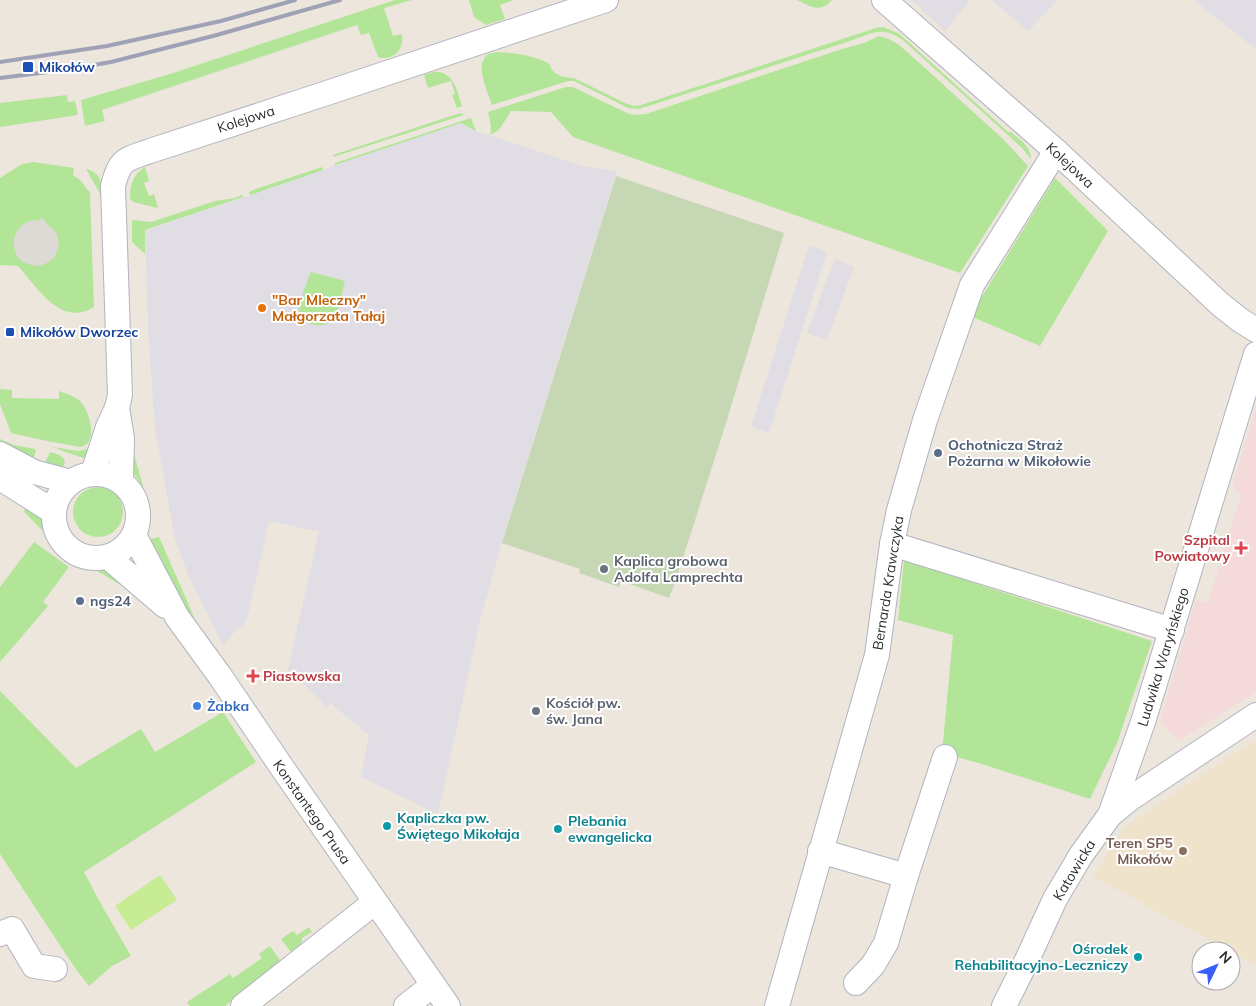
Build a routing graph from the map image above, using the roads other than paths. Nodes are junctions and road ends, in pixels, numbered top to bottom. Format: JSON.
{"nodes":[{"id":1,"x":606,"y":0,"type":"edge"},
{"id":2,"x":884,"y":0,"type":"edge"},
{"id":3,"x":1056,"y":151,"type":"junction"},
{"id":4,"x":1256,"y":330,"type":"edge"},
{"id":5,"x":1256,"y":354,"type":"edge"},
{"id":6,"x":117,"y":408,"type":"junction"},
{"id":7,"x":0,"y":454,"type":"edge"},
{"id":8,"x":93,"y":473,"type":"junction"},
{"id":9,"x":0,"y":478,"type":"edge"},
{"id":10,"x":121,"y":481,"type":"junction"},
{"id":11,"x":71,"y":482,"type":"junction"},
{"id":12,"x":54,"y":512,"type":"junction"},
{"id":13,"x":134,"y":535,"type":"junction"},
{"id":14,"x":892,"y":544,"type":"junction"},
{"id":15,"x":108,"y":557,"type":"junction"},
{"id":16,"x":177,"y":618,"type":"junction"},
{"id":17,"x":1172,"y":630,"type":"junction"},
{"id":18,"x":1256,"y":715,"type":"edge"},
{"id":19,"x":1137,"y":741,"type":"junction"},
{"id":20,"x":945,"y":757,"type":"dead end"},
{"id":21,"x":1127,"y":768,"type":"junction"},
{"id":22,"x":1172,"y":771,"type":"junction"},
{"id":23,"x":1150,"y":785,"type":"junction"},
{"id":24,"x":1110,"y":815,"type":"junction"},
{"id":25,"x":820,"y":851,"type":"junction"},
{"id":26,"x":906,"y":876,"type":"junction"},
{"id":27,"x":375,"y":902,"type":"junction"},
{"id":28,"x":0,"y":934,"type":"edge"},
{"id":29,"x":55,"y":969,"type":"dead end"},
{"id":30,"x":856,"y":983,"type":"dead end"},
{"id":31,"x":433,"y":985,"type":"junction"},
{"id":32,"x":243,"y":1006,"type":"edge"},
{"id":33,"x":406,"y":1006,"type":"edge"},
{"id":34,"x":448,"y":1006,"type":"edge"},
{"id":35,"x":777,"y":1006,"type":"edge"},
{"id":36,"x":1004,"y":1006,"type":"edge"}],
"edges":[{"from":1,"to":6,"type":"street","name":"Kolejowa"},
{"from":2,"to":3,"type":"street","name":"Kolejowa"},
{"from":3,"to":4,"type":"street","name":"Kolejowa"},
{"from":3,"to":14,"type":"street","name":"Bernarda Krawczyka"},
{"from":5,"to":17,"type":"street","name":"Ludwika Waryńskiego"},
{"from":6,"to":8,"type":"street","name":"Kolejowa"},
{"from":6,"to":10,"type":"street","name":"Kolejowa"},
{"from":7,"to":11,"type":"street"},
{"from":8,"to":10,"type":"street"},
{"from":8,"to":11,"type":"street"},
{"from":9,"to":12,"type":"street"},
{"from":10,"to":13,"type":"street"},
{"from":11,"to":12,"type":"street"},
{"from":12,"to":15,"type":"street"},
{"from":13,"to":15,"type":"street"},
{"from":13,"to":16,"type":"street","name":"Konstantego Prusa"},
{"from":14,"to":17,"type":"street"},
{"from":14,"to":25,"type":"street","name":"Bernarda Krawczyka"},
{"from":15,"to":16,"type":"street","name":"Konstantego Prusa"},
{"from":16,"to":27,"type":"street","name":"Konstantego Prusa"},
{"from":17,"to":19,"type":"street","name":"Ludwika Waryńskiego"},
{"from":18,"to":22,"type":"street","name":"Katowicka"},
{"from":19,"to":21,"type":"street","name":"Ludwika Waryńskiego"},
{"from":19,"to":22,"type":"street"},
{"from":20,"to":26,"type":"street"},
{"from":21,"to":23,"type":"street"},
{"from":21,"to":24,"type":"street","name":"Ludwika Waryńskiego"},
{"from":22,"to":23,"type":"street","name":"Katowicka"},
{"from":23,"to":24,"type":"street","name":"Katowicka"},
{"from":24,"to":36,"type":"street","name":"Katowicka"},
{"from":25,"to":26,"type":"street"},
{"from":25,"to":35,"type":"street","name":"Bernarda Krawczyka"},
{"from":26,"to":30,"type":"street"},
{"from":27,"to":31,"type":"street","name":"Konstantego Prusa"},
{"from":27,"to":32,"type":"street"},
{"from":28,"to":29,"type":"street"},
{"from":31,"to":33,"type":"street"},
{"from":31,"to":34,"type":"street","name":"Konstantego Prusa"}]}
